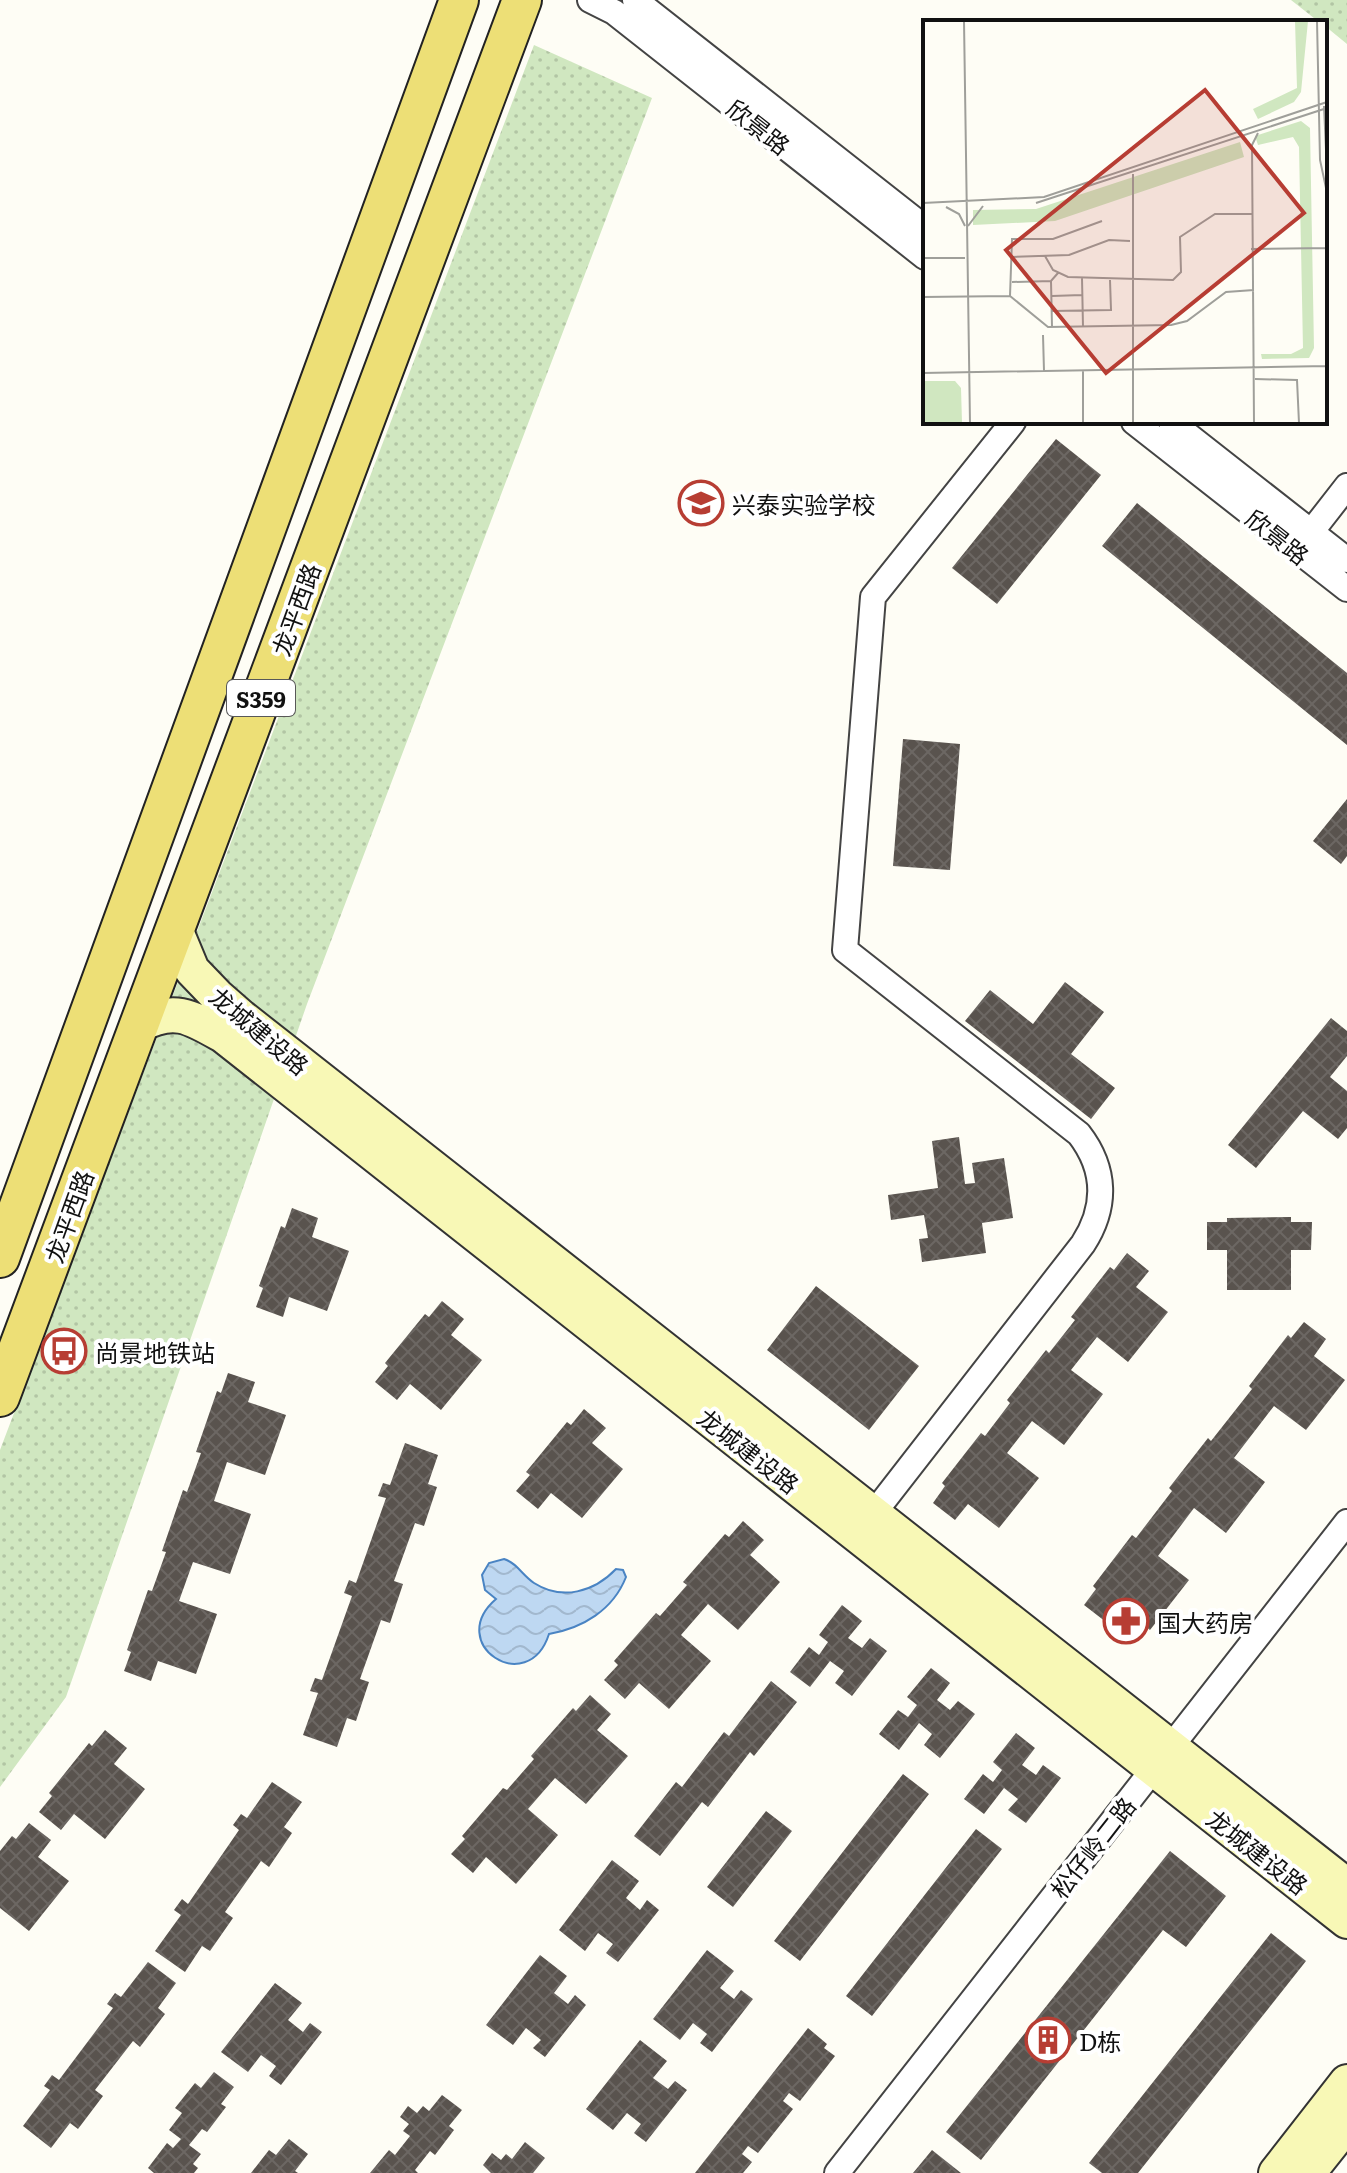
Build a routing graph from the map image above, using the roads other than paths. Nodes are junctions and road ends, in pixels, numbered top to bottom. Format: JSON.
{"nodes":[{"id":1,"x":459,"y":0,"type":"edge"},
{"id":2,"x":590,"y":0,"type":"edge"},
{"id":3,"x":635,"y":0,"type":"edge"},
{"id":4,"x":525,"y":3,"type":"edge"},
{"id":5,"x":923,"y":226,"type":"edge"},
{"id":6,"x":923,"y":255,"type":"edge"},
{"id":7,"x":1011,"y":424,"type":"edge"},
{"id":8,"x":1137,"y":424,"type":"edge"},
{"id":9,"x":1173,"y":424,"type":"edge"},
{"id":10,"x":1347,"y":486,"type":"edge"},
{"id":11,"x":1304,"y":541,"type":"junction"},
{"id":12,"x":1347,"y":560,"type":"edge"},
{"id":13,"x":1347,"y":589,"type":"edge"},
{"id":14,"x":175,"y":929,"type":"junction"},
{"id":15,"x":139,"y":1025,"type":"junction"},
{"id":16,"x":0,"y":1258,"type":"edge"},
{"id":17,"x":0,"y":1397,"type":"edge"},
{"id":18,"x":1347,"y":1522,"type":"edge"},
{"id":19,"x":865,"y":1524,"type":"junction"},
{"id":20,"x":1162,"y":1758,"type":"junction"},
{"id":21,"x":1347,"y":1886,"type":"edge"},
{"id":22,"x":1347,"y":1921,"type":"edge"},
{"id":23,"x":1347,"y":2082,"type":"edge"},
{"id":24,"x":1347,"y":2124,"type":"edge"},
{"id":25,"x":837,"y":2173,"type":"edge"},
{"id":26,"x":1276,"y":2173,"type":"edge"},
{"id":27,"x":1308,"y":2173,"type":"edge"}],
"edges":[{"from":1,"to":16,"type":"main road","name":"龙平西路","number":"S359"},
{"from":2,"to":6,"type":"street","name":"欣景路"},
{"from":3,"to":5,"type":"street","name":"欣景路"},
{"from":4,"to":14,"type":"main road","name":"龙平西路","number":"S359"},
{"from":7,"to":19,"type":"street"},
{"from":8,"to":11,"type":"street","name":"欣景路"},
{"from":9,"to":11,"type":"street","name":"欣景路"},
{"from":10,"to":11,"type":"street"},
{"from":11,"to":12,"type":"street","name":"欣景路"},
{"from":11,"to":13,"type":"street","name":"欣景路"},
{"from":14,"to":15,"type":"main road","name":"龙平西路","number":"S359"},
{"from":14,"to":19,"type":"street","name":"龙城建设路"},
{"from":15,"to":17,"type":"main road","name":"龙平西路","number":"S359"},
{"from":15,"to":19,"type":"street","name":"龙城建设路"},
{"from":18,"to":20,"type":"street","name":"松仔岭二路"},
{"from":19,"to":20,"type":"street","name":"龙城建设路"},
{"from":20,"to":21,"type":"street","name":"龙城建设路"},
{"from":20,"to":22,"type":"street","name":"龙城建设路"},
{"from":20,"to":25,"type":"street","name":"松仔岭二路"},
{"from":23,"to":26,"type":"street"},
{"from":24,"to":27,"type":"street"}]}
